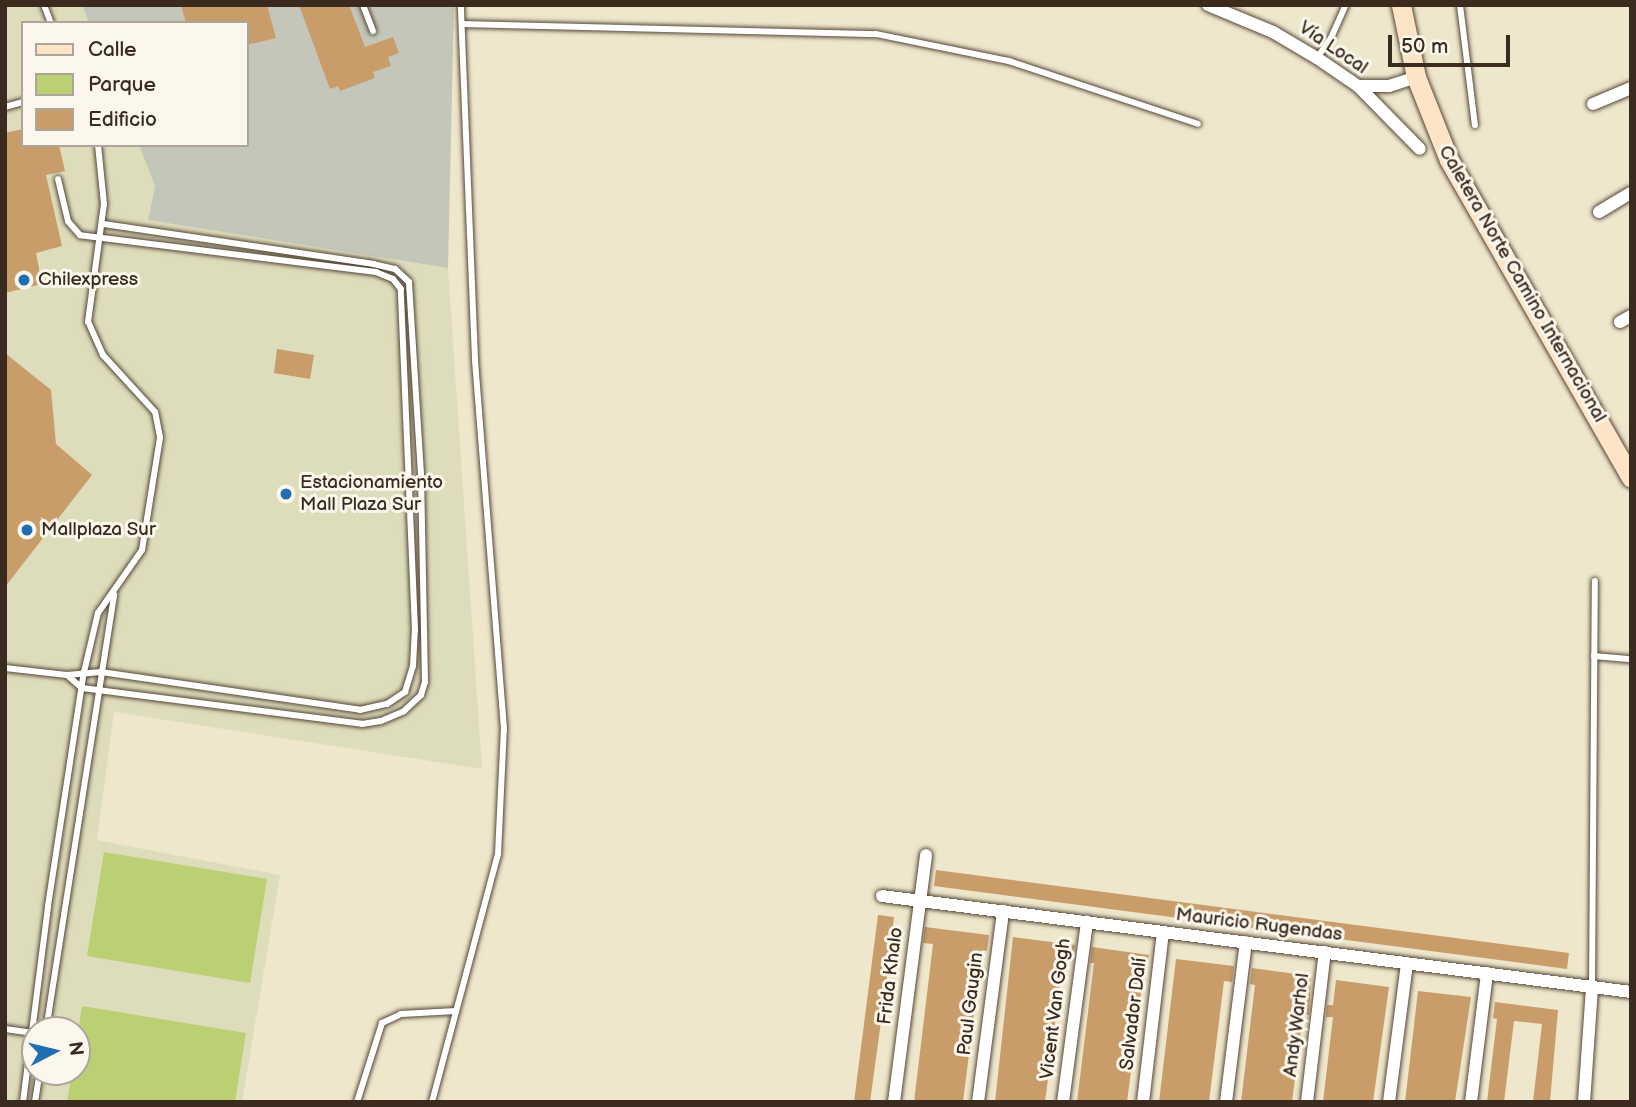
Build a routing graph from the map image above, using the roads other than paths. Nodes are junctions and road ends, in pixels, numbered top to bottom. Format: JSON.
{"nodes":[{"id":1,"x":363,"y":5,"type":"edge"},
{"id":2,"x":461,"y":5,"type":"edge"},
{"id":3,"x":1208,"y":5,"type":"edge"},
{"id":4,"x":1346,"y":5,"type":"edge"},
{"id":5,"x":1401,"y":5,"type":"edge"},
{"id":6,"x":1460,"y":5,"type":"edge"},
{"id":7,"x":464,"y":24,"type":"junction"},
{"id":8,"x":373,"y":31,"type":"dead end"},
{"id":9,"x":1317,"y":58,"type":"junction"},
{"id":10,"x":1416,"y":77,"type":"junction"},
{"id":11,"x":1358,"y":86,"type":"junction"},
{"id":12,"x":1631,"y":88,"type":"edge"},
{"id":13,"x":1593,"y":104,"type":"dead end"},
{"id":14,"x":1198,"y":124,"type":"dead end"},
{"id":15,"x":1475,"y":125,"type":"dead end"},
{"id":16,"x":98,"y":147,"type":"edge"},
{"id":17,"x":1420,"y":149,"type":"dead end"},
{"id":18,"x":58,"y":178,"type":"dead end"},
{"id":19,"x":1631,"y":193,"type":"edge"},
{"id":20,"x":1599,"y":212,"type":"dead end"},
{"id":21,"x":102,"y":224,"type":"junction"},
{"id":22,"x":100,"y":237,"type":"junction"},
{"id":23,"x":1631,"y":478,"type":"edge"},
{"id":24,"x":1595,"y":581,"type":"dead end"},
{"id":25,"x":118,"y":586,"type":"junction"},
{"id":26,"x":1594,"y":656,"type":"junction"},
{"id":27,"x":1631,"y":659,"type":"edge"},
{"id":28,"x":5,"y":668,"type":"edge"},
{"id":29,"x":101,"y":672,"type":"junction"},
{"id":30,"x":85,"y":673,"type":"junction"},
{"id":31,"x":67,"y":675,"type":"junction"},
{"id":32,"x":82,"y":688,"type":"junction"},
{"id":33,"x":98,"y":688,"type":"junction"},
{"id":34,"x":926,"y":855,"type":"dead end"},
{"id":35,"x":882,"y":896,"type":"dead end"},
{"id":36,"x":920,"y":900,"type":"junction"},
{"id":37,"x":1003,"y":911,"type":"junction"},
{"id":38,"x":1087,"y":922,"type":"junction"},
{"id":39,"x":1163,"y":932,"type":"junction"},
{"id":40,"x":1246,"y":942,"type":"junction"},
{"id":41,"x":1325,"y":952,"type":"junction"},
{"id":42,"x":1407,"y":963,"type":"junction"},
{"id":43,"x":1487,"y":973,"type":"junction"},
{"id":44,"x":1592,"y":987,"type":"junction"},
{"id":45,"x":1631,"y":992,"type":"edge"},
{"id":46,"x":456,"y":1011,"type":"junction"},
{"id":47,"x":36,"y":1016,"type":"edge"},
{"id":48,"x":48,"y":1016,"type":"edge"},
{"id":49,"x":357,"y":1102,"type":"edge"},
{"id":50,"x":432,"y":1102,"type":"edge"},
{"id":51,"x":894,"y":1102,"type":"edge"},
{"id":52,"x":978,"y":1102,"type":"edge"},
{"id":53,"x":1063,"y":1102,"type":"edge"},
{"id":54,"x":1143,"y":1102,"type":"edge"},
{"id":55,"x":1226,"y":1102,"type":"edge"},
{"id":56,"x":1307,"y":1102,"type":"edge"},
{"id":57,"x":1390,"y":1102,"type":"edge"},
{"id":58,"x":1471,"y":1102,"type":"edge"},
{"id":59,"x":1584,"y":1102,"type":"edge"}],
"edges":[{"from":1,"to":8,"type":"lane"},
{"from":2,"to":7,"type":"lane"},
{"from":3,"to":9,"type":"street","name":"Vía Local"},
{"from":4,"to":9,"type":"lane"},
{"from":5,"to":10,"type":"street","name":"Caletera Norte Camino Internacional"},
{"from":6,"to":15,"type":"lane"},
{"from":7,"to":14,"type":"lane"},
{"from":7,"to":46,"type":"lane"},
{"from":9,"to":11,"type":"street","name":"Vía Local"},
{"from":10,"to":11,"type":"street"},
{"from":10,"to":23,"type":"street","name":"Caletera Norte Camino Internacional"},
{"from":11,"to":17,"type":"street","name":"Vía Local"},
{"from":12,"to":13,"type":"street"},
{"from":16,"to":21,"type":"lane"},
{"from":18,"to":22,"type":"lane"},
{"from":19,"to":20,"type":"street"},
{"from":21,"to":22,"type":"lane"},
{"from":21,"to":33,"type":"lane"},
{"from":22,"to":25,"type":"lane"},
{"from":22,"to":29,"type":"lane"},
{"from":24,"to":26,"type":"lane"},
{"from":25,"to":29,"type":"lane"},
{"from":25,"to":30,"type":"lane"},
{"from":26,"to":27,"type":"lane"},
{"from":26,"to":44,"type":"lane"},
{"from":28,"to":31,"type":"lane"},
{"from":29,"to":30,"type":"lane"},
{"from":29,"to":33,"type":"lane"},
{"from":30,"to":31,"type":"lane"},
{"from":30,"to":32,"type":"lane"},
{"from":31,"to":32,"type":"lane"},
{"from":32,"to":33,"type":"lane"},
{"from":32,"to":47,"type":"lane"},
{"from":33,"to":48,"type":"lane"},
{"from":34,"to":36,"type":"street","name":"Frida Khalo"},
{"from":35,"to":36,"type":"street","name":"Mauricio Rugendas"},
{"from":36,"to":37,"type":"street","name":"Mauricio Rugendas"},
{"from":36,"to":51,"type":"street","name":"Frida Khalo"},
{"from":37,"to":38,"type":"street","name":"Mauricio Rugendas"},
{"from":37,"to":52,"type":"street","name":"Paul Gaugin"},
{"from":38,"to":39,"type":"street","name":"Mauricio Rugendas"},
{"from":38,"to":53,"type":"street","name":"Vicent Van Gogh"},
{"from":39,"to":40,"type":"street","name":"Mauricio Rugendas"},
{"from":39,"to":54,"type":"street","name":"Salvador Dalí"},
{"from":40,"to":41,"type":"street","name":"Mauricio Rugendas"},
{"from":40,"to":55,"type":"street"},
{"from":41,"to":42,"type":"street","name":"Mauricio Rugendas"},
{"from":41,"to":56,"type":"street","name":"Andy Warhol"},
{"from":42,"to":43,"type":"street","name":"Mauricio Rugendas"},
{"from":42,"to":57,"type":"street"},
{"from":43,"to":44,"type":"street","name":"Mauricio Rugendas"},
{"from":43,"to":58,"type":"street"},
{"from":44,"to":45,"type":"street","name":"Mauricio Rugendas"},
{"from":44,"to":59,"type":"street"},
{"from":46,"to":49,"type":"lane"},
{"from":46,"to":50,"type":"lane"}]}
